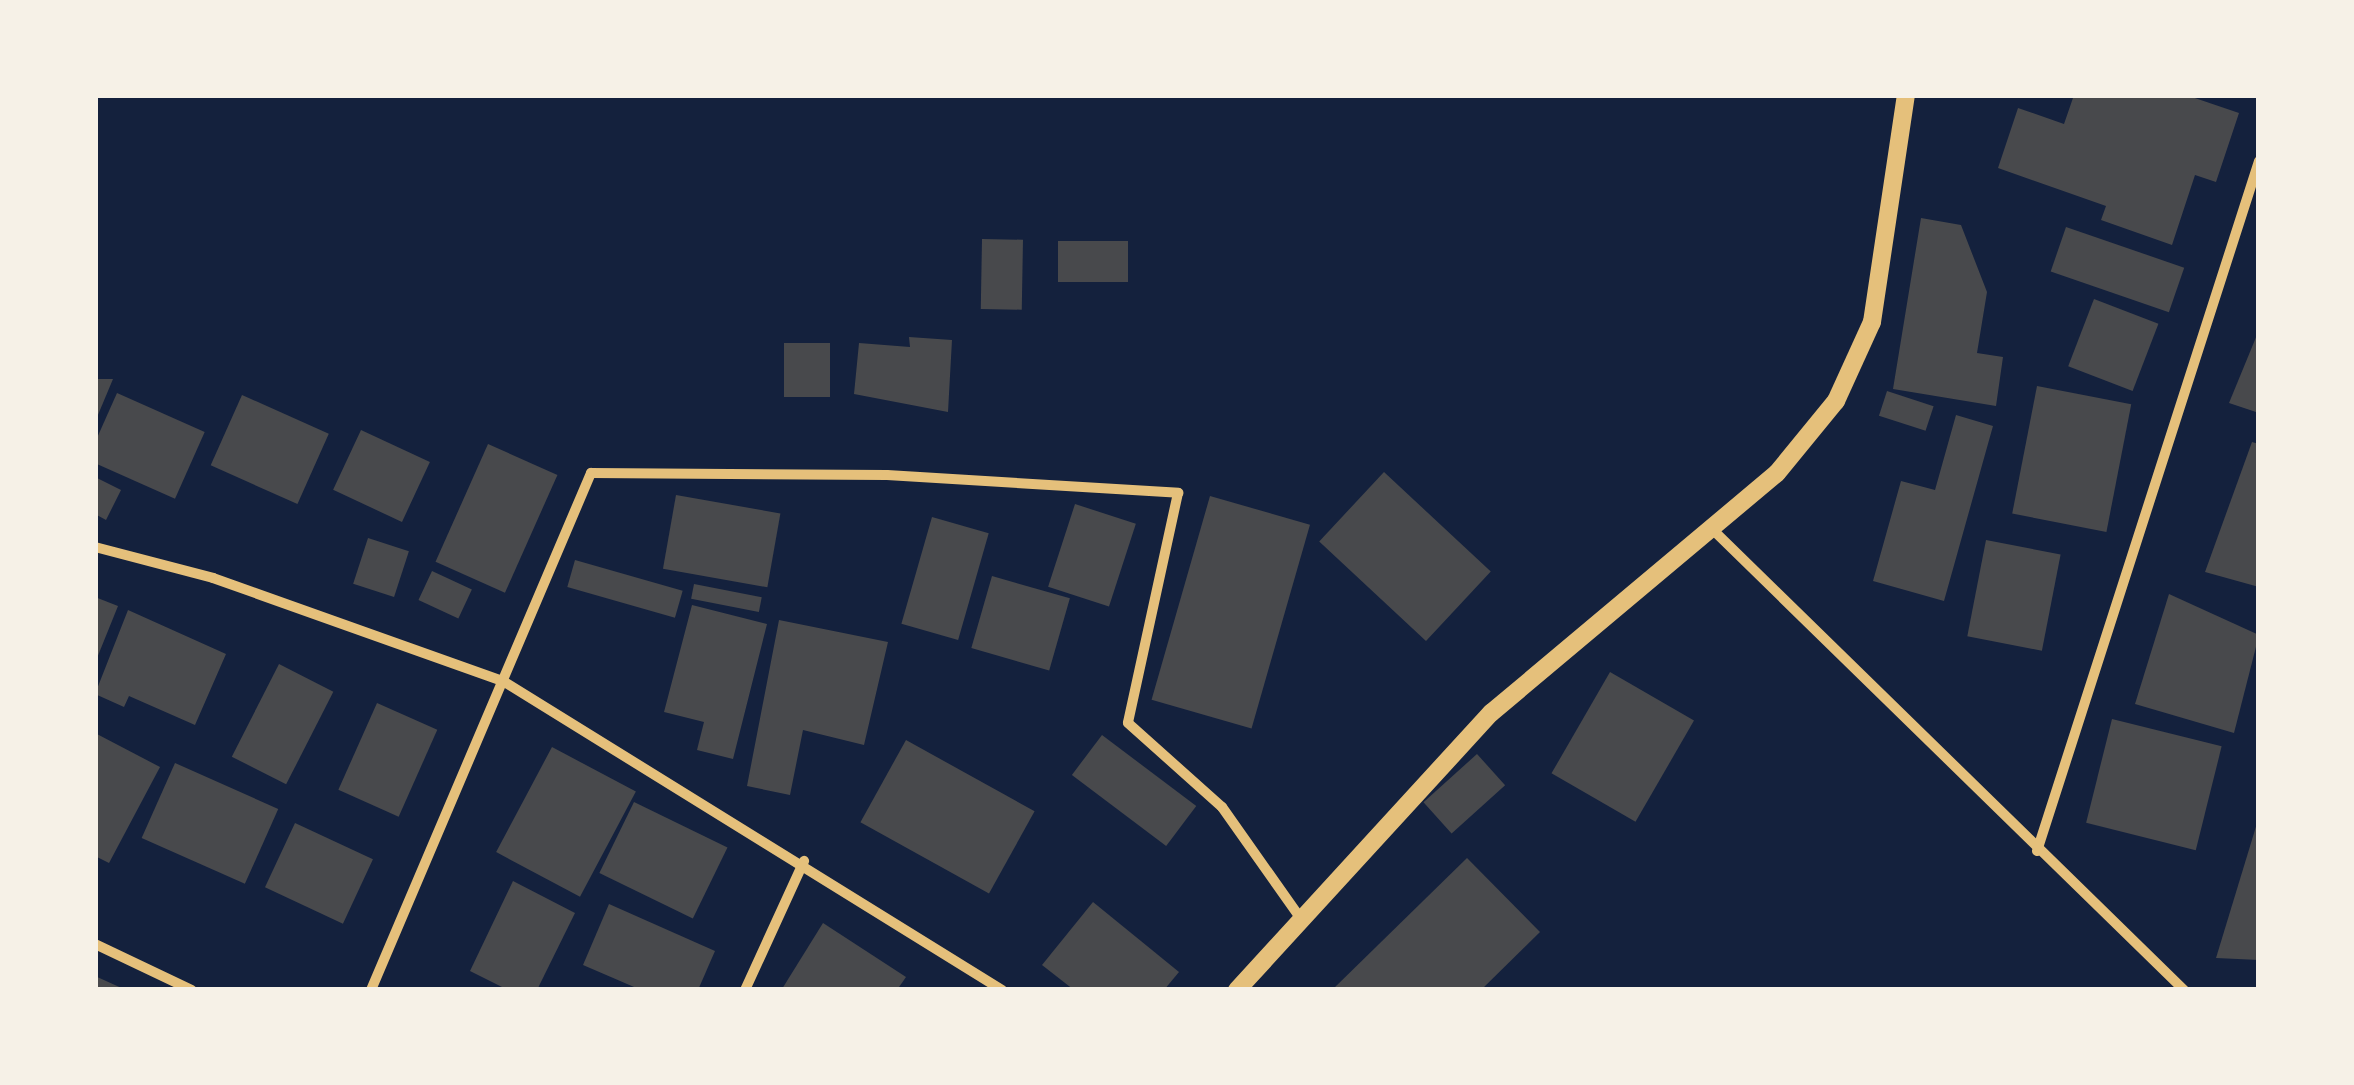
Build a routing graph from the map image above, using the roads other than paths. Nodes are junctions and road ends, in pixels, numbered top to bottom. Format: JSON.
{"nodes":[{"id":1,"x":1906,"y":95,"type":"edge"},
{"id":2,"x":2259,"y":161,"type":"edge"},
{"id":3,"x":1710,"y":527,"type":"junction"},
{"id":4,"x":95,"y":547,"type":"edge"},
{"id":5,"x":503,"y":681,"type":"junction"},
{"id":6,"x":2037,"y":851,"type":"junction"},
{"id":7,"x":804,"y":861,"type":"junction"},
{"id":8,"x":1300,"y":916,"type":"junction"},
{"id":9,"x":95,"y":944,"type":"edge"},
{"id":10,"x":192,"y":990,"type":"edge"},
{"id":11,"x":371,"y":990,"type":"edge"},
{"id":12,"x":745,"y":990,"type":"edge"},
{"id":13,"x":1002,"y":990,"type":"edge"},
{"id":14,"x":1237,"y":990,"type":"edge"},
{"id":15,"x":2184,"y":990,"type":"edge"}],
"edges":[{"from":1,"to":3,"type":"street"},
{"from":2,"to":6,"type":"street"},
{"from":3,"to":6,"type":"street"},
{"from":3,"to":8,"type":"street"},
{"from":4,"to":5,"type":"street"},
{"from":5,"to":7,"type":"street"},
{"from":5,"to":8,"type":"street"},
{"from":5,"to":11,"type":"street"},
{"from":6,"to":15,"type":"street"},
{"from":7,"to":12,"type":"street"},
{"from":7,"to":13,"type":"street"},
{"from":8,"to":14,"type":"street"},
{"from":9,"to":10,"type":"street"}]}
